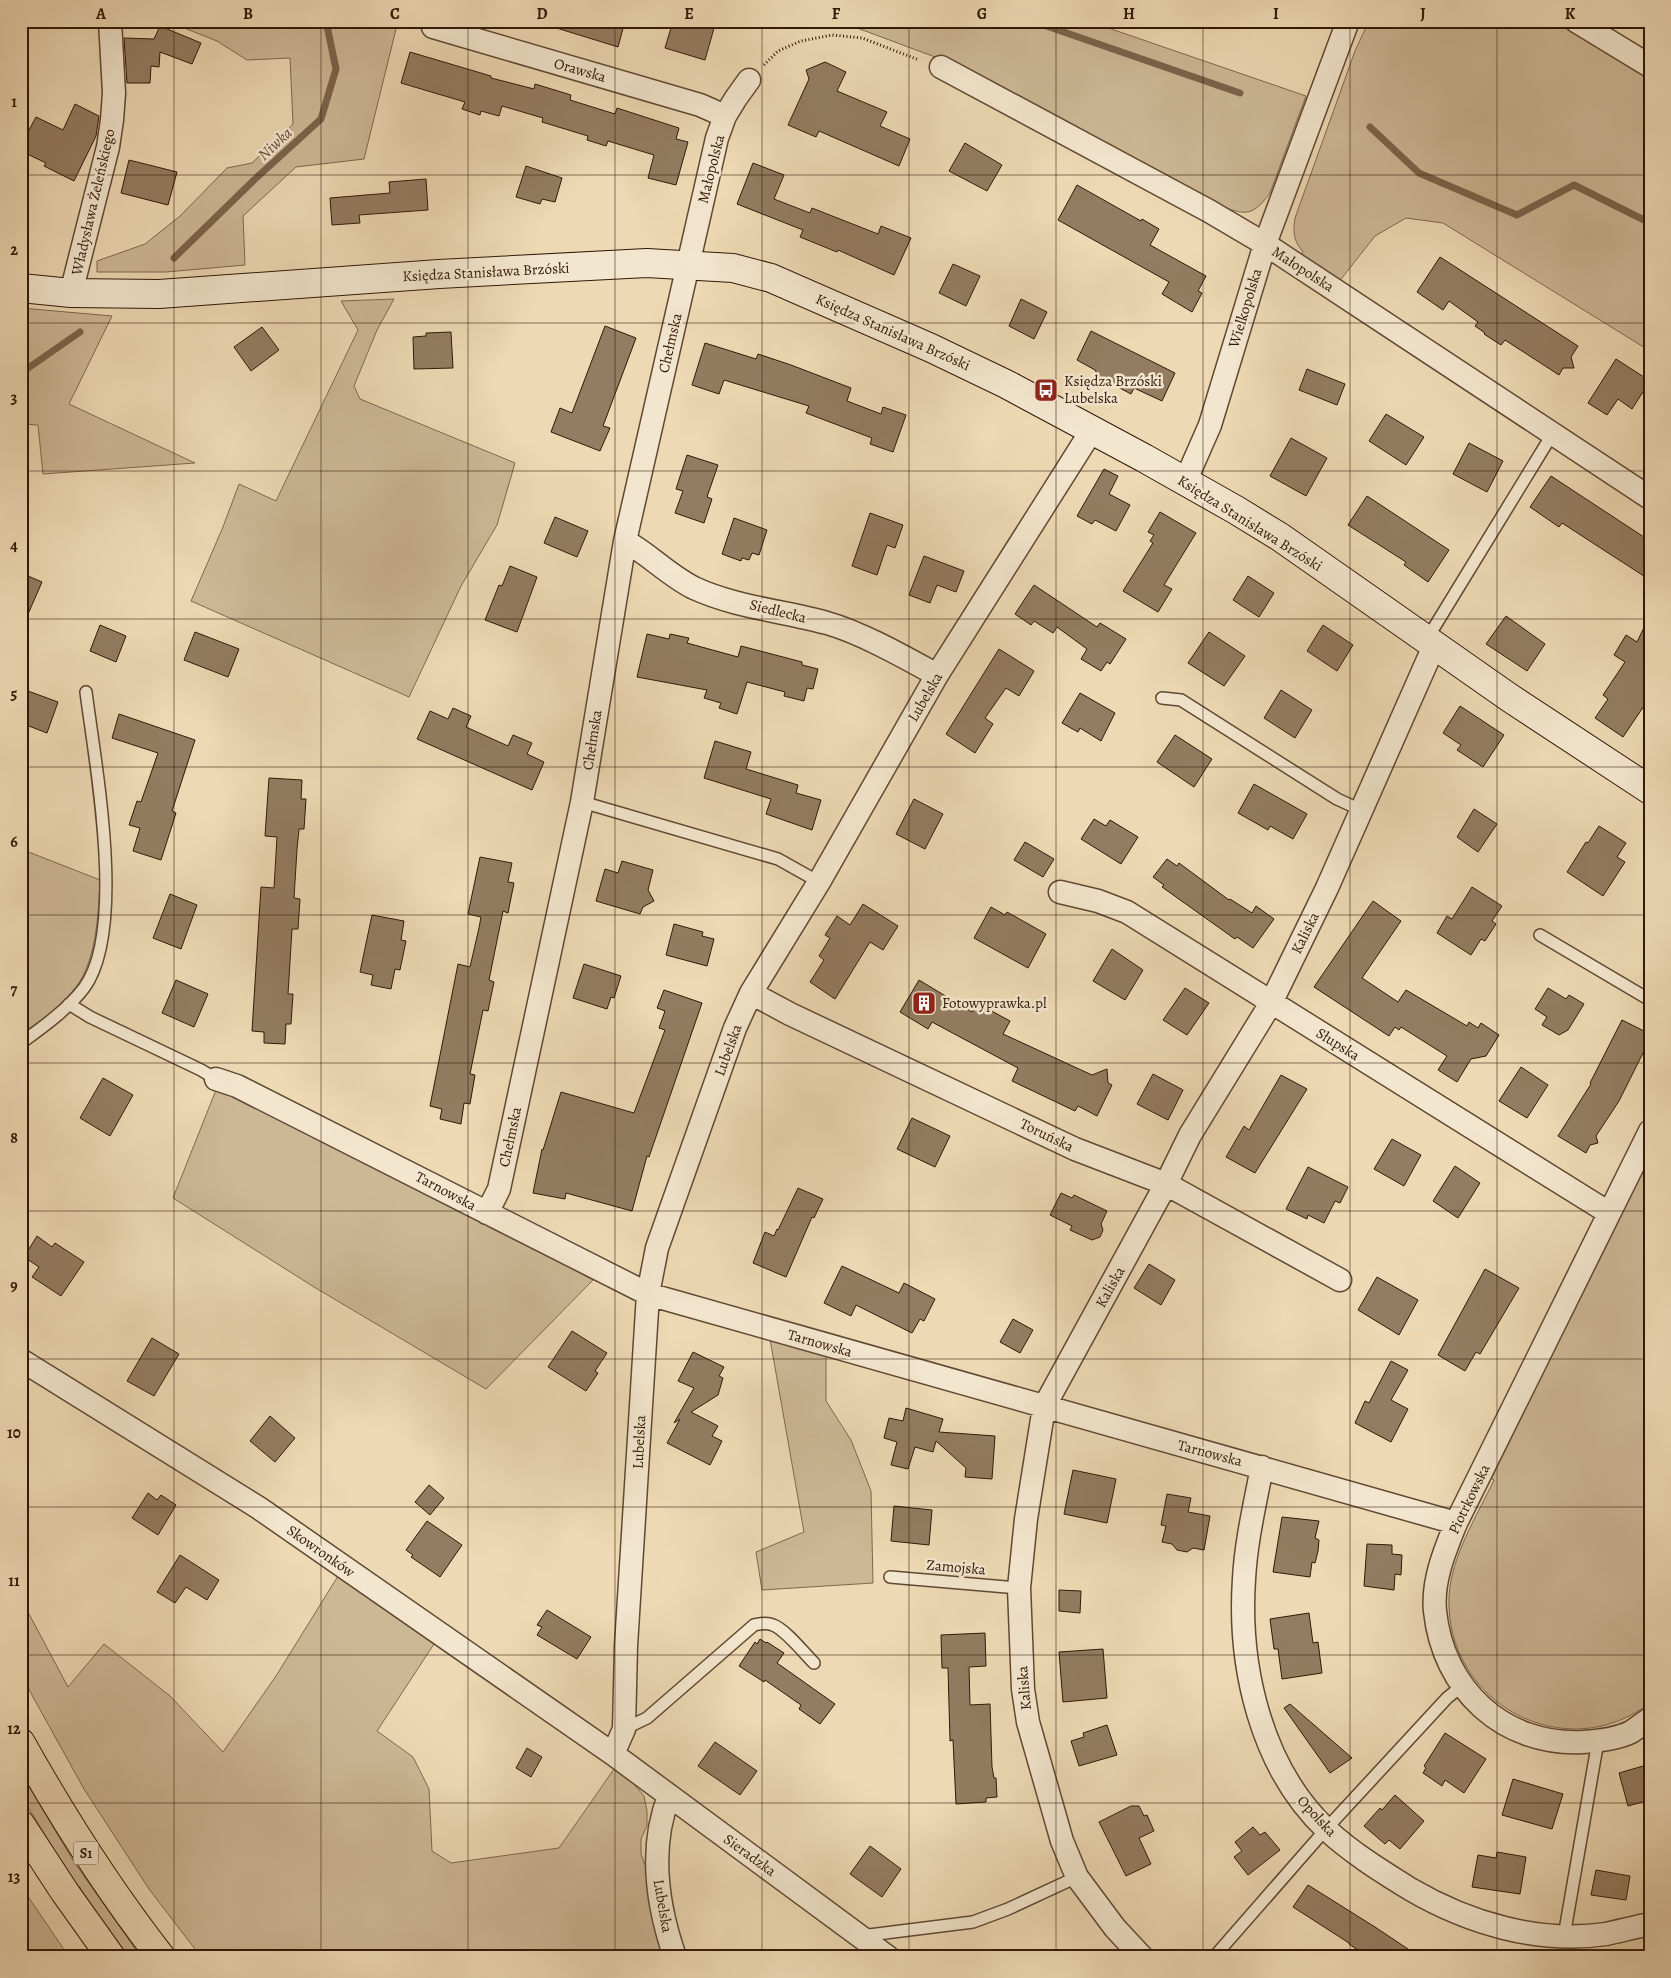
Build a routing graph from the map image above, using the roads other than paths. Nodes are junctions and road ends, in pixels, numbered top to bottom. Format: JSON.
{"nodes":[{"id":1,"x":110,"y":21,"type":"edge"},
{"id":2,"x":1348,"y":21,"type":"edge"},
{"id":3,"x":1576,"y":21,"type":"edge"},
{"id":4,"x":433,"y":26,"type":"dead end"},
{"id":5,"x":1650,"y":66,"type":"edge"},
{"id":6,"x":941,"y":67,"type":"road end"},
{"id":7,"x":749,"y":80,"type":"road end"},
{"id":8,"x":725,"y":116,"type":"junction"},
{"id":9,"x":1265,"y":244,"type":"junction"},
{"id":10,"x":688,"y":265,"type":"junction"},
{"id":11,"x":21,"y":288,"type":"edge"},
{"id":12,"x":71,"y":293,"type":"junction"},
{"id":13,"x":1092,"y":430,"type":"junction"},
{"id":14,"x":1553,"y":433,"type":"junction"},
{"id":15,"x":1185,"y":482,"type":"junction"},
{"id":16,"x":1650,"y":498,"type":"edge"},
{"id":17,"x":625,"y":541,"type":"junction"},
{"id":18,"x":1430,"y":643,"type":"junction"},
{"id":19,"x":937,"y":676,"type":"junction"},
{"id":20,"x":86,"y":692,"type":"dead end"},
{"id":21,"x":1162,"y":698,"type":"dead end"},
{"id":22,"x":1650,"y":790,"type":"edge"},
{"id":23,"x":582,"y":802,"type":"junction"},
{"id":24,"x":1361,"y":810,"type":"junction"},
{"id":25,"x":818,"y":882,"type":"junction"},
{"id":26,"x":1060,"y":892,"type":"dead end"},
{"id":27,"x":1540,"y":936,"type":"dead end"},
{"id":28,"x":751,"y":993,"type":"junction"},
{"id":29,"x":1650,"y":1000,"type":"edge"},
{"id":30,"x":1271,"y":1003,"type":"junction"},
{"id":31,"x":69,"y":1004,"type":"junction"},
{"id":32,"x":21,"y":1043,"type":"edge"},
{"id":33,"x":216,"y":1079,"type":"joint"},
{"id":34,"x":1650,"y":1131,"type":"edge"},
{"id":35,"x":1166,"y":1184,"type":"junction"},
{"id":36,"x":487,"y":1213,"type":"junction"},
{"id":37,"x":1609,"y":1214,"type":"junction"},
{"id":38,"x":1340,"y":1280,"type":"dead end"},
{"id":39,"x":648,"y":1294,"type":"junction"},
{"id":40,"x":21,"y":1360,"type":"edge"},
{"id":41,"x":1044,"y":1407,"type":"junction"},
{"id":42,"x":1262,"y":1467,"type":"junction"},
{"id":43,"x":1456,"y":1523,"type":"junction"},
{"id":44,"x":890,"y":1577,"type":"dead end"},
{"id":45,"x":1019,"y":1588,"type":"junction"},
{"id":46,"x":814,"y":1663,"type":"dead end"},
{"id":47,"x":1463,"y":1685,"type":"junction"},
{"id":48,"x":1650,"y":1719,"type":"edge"},
{"id":49,"x":624,"y":1729,"type":"junction"},
{"id":50,"x":1598,"y":1741,"type":"junction"},
{"id":51,"x":21,"y":1743,"type":"edge"},
{"id":52,"x":613,"y":1754,"type":"junction"},
{"id":53,"x":669,"y":1796,"type":"junction"},
{"id":54,"x":21,"y":1825,"type":"edge"},
{"id":55,"x":1326,"y":1829,"type":"junction"},
{"id":56,"x":1077,"y":1877,"type":"junction"},
{"id":57,"x":1650,"y":1924,"type":"edge"},
{"id":58,"x":860,"y":1936,"type":"junction"},
{"id":59,"x":1564,"y":1936,"type":"junction"},
{"id":60,"x":111,"y":1957,"type":"edge"},
{"id":61,"x":161,"y":1957,"type":"edge"},
{"id":62,"x":675,"y":1957,"type":"edge"},
{"id":63,"x":888,"y":1957,"type":"edge"},
{"id":64,"x":1142,"y":1957,"type":"edge"},
{"id":65,"x":1214,"y":1957,"type":"edge"}],
"edges":[{"from":1,"to":12,"type":"street","name":"Władysława Żeleńskiego"},
{"from":2,"to":9,"type":"street","name":"Wielkopolska"},
{"from":3,"to":5,"type":"street"},
{"from":4,"to":8,"type":"street","name":"Orawska"},
{"from":6,"to":9,"type":"street","name":"Małopolska"},
{"from":7,"to":8,"type":"street","name":"Małopolska"},
{"from":8,"to":10,"type":"street","name":"Małopolska"},
{"from":9,"to":14,"type":"street","name":"Małopolska"},
{"from":9,"to":15,"type":"street","name":"Wielkopolska"},
{"from":10,"to":12,"type":"street","name":"Księdza Stanisława Brzóski"},
{"from":10,"to":13,"type":"street","name":"Księdza Stanisława Brzóski"},
{"from":10,"to":17,"type":"street","name":"Chełmska"},
{"from":11,"to":12,"type":"street","name":"Księdza Stanisława Brzóski"},
{"from":13,"to":15,"type":"street","name":"Księdza Stanisława Brzóski"},
{"from":13,"to":19,"type":"street","name":"Lubelska"},
{"from":14,"to":16,"type":"street","name":"Małopolska"},
{"from":14,"to":18,"type":"lane"},
{"from":15,"to":18,"type":"street","name":"Księdza Stanisława Brzóski"},
{"from":17,"to":19,"type":"street","name":"Siedlecka"},
{"from":17,"to":23,"type":"street","name":"Chełmska"},
{"from":18,"to":22,"type":"street","name":"Księdza Stanisława Brzóski"},
{"from":18,"to":24,"type":"street","name":"Kaliska"},
{"from":19,"to":25,"type":"street","name":"Lubelska"},
{"from":20,"to":31,"type":"lane"},
{"from":21,"to":24,"type":"lane"},
{"from":23,"to":25,"type":"lane"},
{"from":23,"to":36,"type":"street","name":"Chełmska"},
{"from":24,"to":30,"type":"street","name":"Kaliska"},
{"from":25,"to":28,"type":"street","name":"Lubelska"},
{"from":26,"to":30,"type":"street","name":"Słupska"},
{"from":27,"to":29,"type":"lane"},
{"from":28,"to":35,"type":"street","name":"Toruńska"},
{"from":28,"to":39,"type":"street","name":"Lubelska"},
{"from":30,"to":35,"type":"street","name":"Kaliska"},
{"from":30,"to":37,"type":"street","name":"Słupska"},
{"from":31,"to":32,"type":"lane"},
{"from":31,"to":33,"type":"lane"},
{"from":33,"to":36,"type":"street","name":"Tarnowska"},
{"from":34,"to":37,"type":"street","name":"Piotrkowska"},
{"from":35,"to":38,"type":"street","name":"Toruńska"},
{"from":35,"to":41,"type":"street","name":"Kaliska"},
{"from":36,"to":39,"type":"street","name":"Tarnowska"},
{"from":37,"to":43,"type":"street","name":"Piotrkowska"},
{"from":39,"to":41,"type":"street","name":"Tarnowska"},
{"from":39,"to":49,"type":"street","name":"Lubelska"},
{"from":40,"to":52,"type":"street","name":"Skowronków"},
{"from":41,"to":42,"type":"street","name":"Tarnowska"},
{"from":41,"to":45,"type":"street","name":"Kaliska"},
{"from":42,"to":43,"type":"street","name":"Tarnowska"},
{"from":42,"to":55,"type":"street","name":"Opolska"},
{"from":43,"to":47,"type":"street","name":"Piotrkowska"},
{"from":44,"to":45,"type":"lane","name":"Zamojska"},
{"from":45,"to":56,"type":"street","name":"Kaliska"},
{"from":46,"to":49,"type":"lane"},
{"from":47,"to":50,"type":"street","name":"Piotrkowska"},
{"from":47,"to":55,"type":"lane"},
{"from":48,"to":50,"type":"street","name":"Piotrkowska"},
{"from":49,"to":52,"type":"street","name":"Lubelska"},
{"from":50,"to":59,"type":"lane"},
{"from":51,"to":61,"type":"highway","number":"S1"},
{"from":52,"to":53,"type":"street","name":"Sieradzka"},
{"from":53,"to":58,"type":"street","name":"Sieradzka"},
{"from":53,"to":62,"type":"street","name":"Lubelska"},
{"from":54,"to":60,"type":"highway"},
{"from":55,"to":59,"type":"street","name":"Opolska"},
{"from":55,"to":65,"type":"lane"},
{"from":56,"to":58,"type":"lane"},
{"from":56,"to":64,"type":"street","name":"Kaliska"},
{"from":57,"to":59,"type":"street","name":"Opolska"},
{"from":58,"to":63,"type":"street","name":"Sieradzka"}]}
